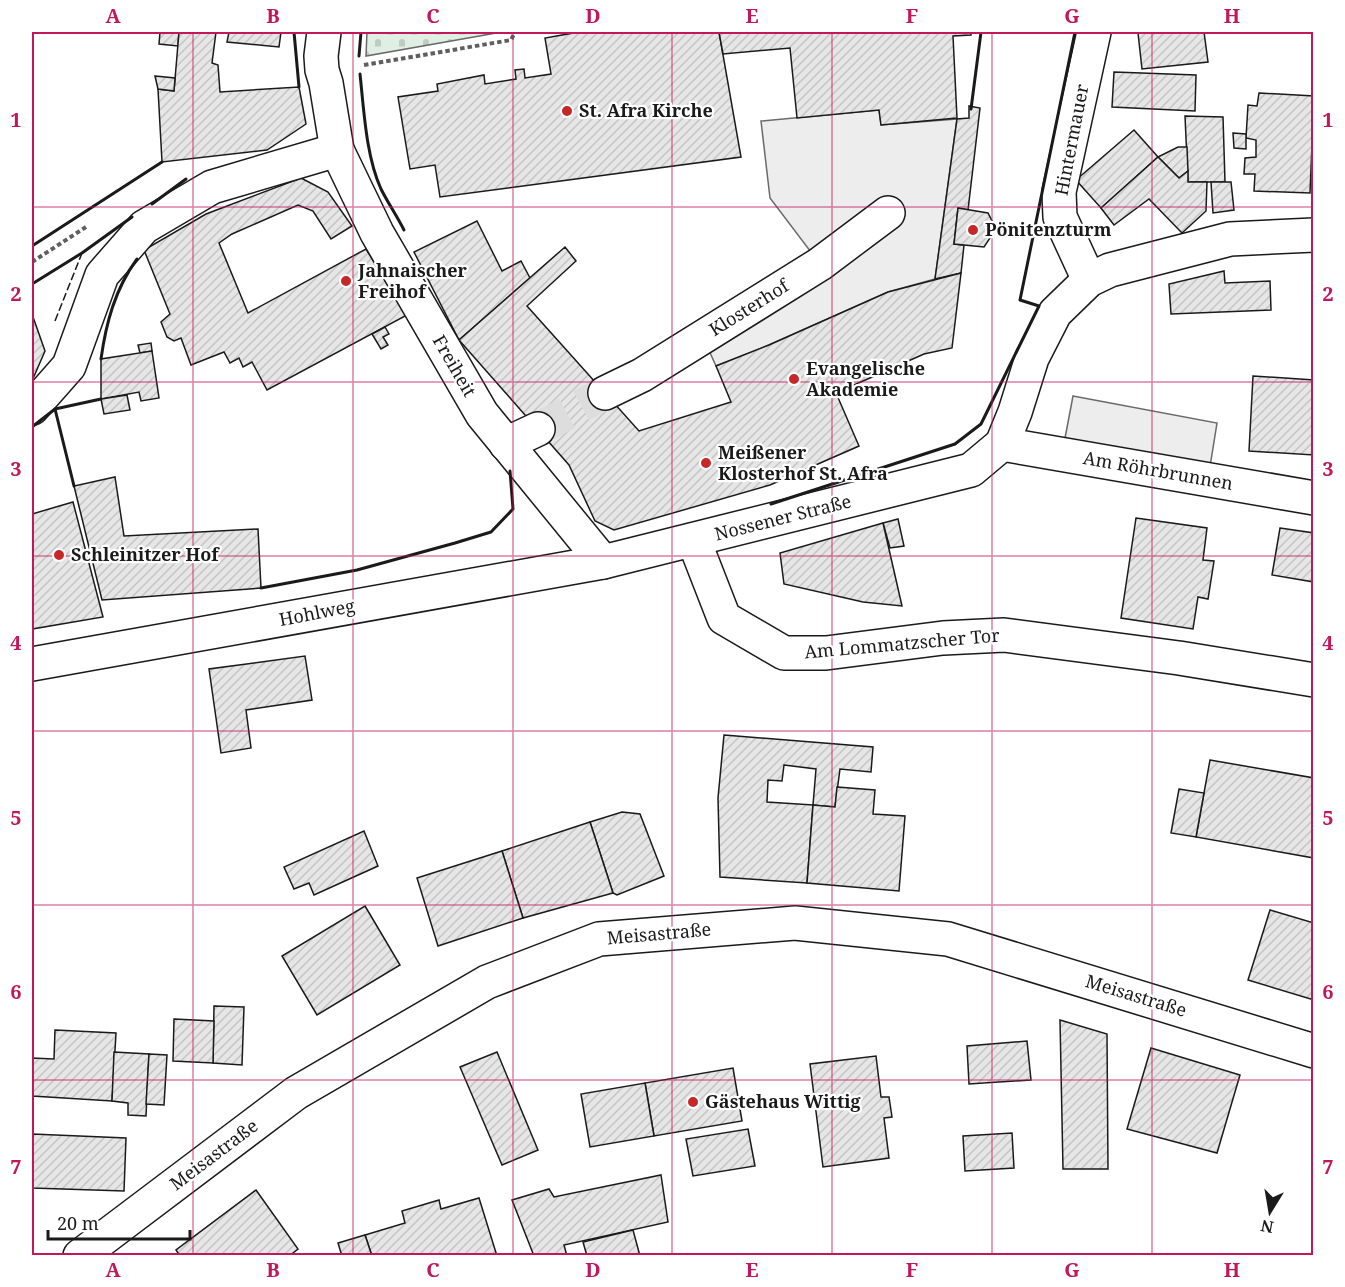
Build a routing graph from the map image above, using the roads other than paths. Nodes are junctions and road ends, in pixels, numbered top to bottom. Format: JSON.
{"nodes":[{"id":1,"x":324,"y":32,"type":"edge"},
{"id":2,"x":1094,"y":32,"type":"edge"},
{"id":3,"x":337,"y":150,"type":"junction"},
{"id":4,"x":888,"y":213,"type":"dead end"},
{"id":5,"x":1314,"y":235,"type":"edge"},
{"id":6,"x":1089,"y":280,"type":"junction"},
{"id":7,"x":605,"y":393,"type":"tunnel mouth"},
{"id":8,"x":32,"y":408,"type":"edge"},
{"id":9,"x":538,"y":429,"type":"tunnel mouth"},
{"id":10,"x":506,"y":444,"type":"junction"},
{"id":11,"x":1002,"y":444,"type":"junction"},
{"id":12,"x":1314,"y":498,"type":"edge"},
{"id":13,"x":694,"y":541,"type":"junction"},
{"id":14,"x":603,"y":562,"type":"junction"},
{"id":15,"x":32,"y":664,"type":"edge"},
{"id":16,"x":1314,"y":680,"type":"edge"},
{"id":17,"x":1314,"y":1050,"type":"edge"},
{"id":18,"x":80,"y":1256,"type":"edge"}],
"edges":[{"from":1,"to":3,"type":"street","name":"Freiheit"},
{"from":2,"to":6,"type":"street","name":"Hintermauer"},
{"from":3,"to":8,"type":"street"},
{"from":3,"to":10,"type":"street","name":"Freiheit"},
{"from":4,"to":7,"type":"street","name":"Klosterhof"},
{"from":5,"to":6,"type":"street","name":"Nossener Straße"},
{"from":6,"to":11,"type":"street","name":"Nossener Straße"},
{"from":9,"to":10,"type":"street"},
{"from":10,"to":14,"type":"street","name":"Freiheit"},
{"from":11,"to":12,"type":"street","name":"Am Röhrbrunnen"},
{"from":11,"to":13,"type":"street","name":"Nossener Straße"},
{"from":13,"to":14,"type":"street","name":"Nossener Straße"},
{"from":13,"to":16,"type":"street","name":"Am Lommatzscher Tor"},
{"from":14,"to":15,"type":"street","name":"Hohlweg"},
{"from":17,"to":18,"type":"street","name":"Meisastraße"}]}
